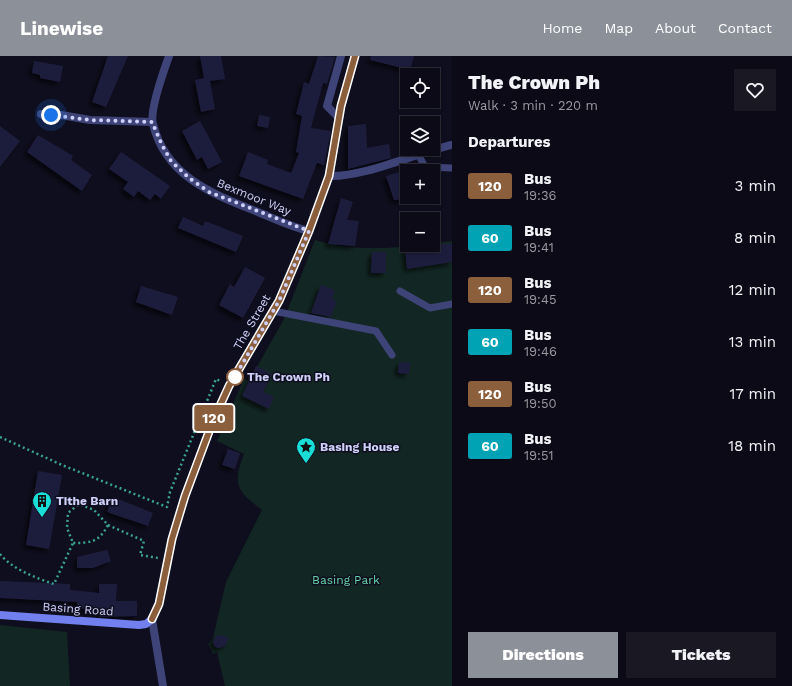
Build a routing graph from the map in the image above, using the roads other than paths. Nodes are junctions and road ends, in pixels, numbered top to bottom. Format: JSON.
{"nodes":[{"id":1,"x":169,"y":56,"type":"edge"},
{"id":2,"x":341,"y":56,"type":"edge"},
{"id":3,"x":355,"y":56,"type":"edge"},
{"id":4,"x":41,"y":114,"type":"dead end"},
{"id":5,"x":339,"y":118,"type":"junction"},
{"id":6,"x":152,"y":122,"type":"junction"},
{"id":7,"x":452,"y":145,"type":"edge"},
{"id":8,"x":440,"y":148,"type":"edge"},
{"id":9,"x":411,"y":156,"type":"edge"},
{"id":10,"x":419,"y":156,"type":"edge"},
{"id":11,"x":452,"y":168,"type":"edge"},
{"id":12,"x":329,"y":176,"type":"junction"},
{"id":13,"x":309,"y":231,"type":"junction"},
{"id":14,"x":400,"y":291,"type":"dead end"},
{"id":15,"x":452,"y":304,"type":"edge"},
{"id":16,"x":273,"y":311,"type":"junction"},
{"id":17,"x":392,"y":355,"type":"dead end"},
{"id":18,"x":0,"y":615,"type":"edge"},
{"id":19,"x":152,"y":619,"type":"junction"},
{"id":20,"x":163,"y":686,"type":"edge"}],
"edges":[{"from":1,"to":6,"type":"street"},
{"from":2,"to":5,"type":"street"},
{"from":3,"to":5,"type":"street","name":"The Street"},
{"from":4,"to":6,"type":"street"},
{"from":5,"to":12,"type":"street","name":"The Street"},
{"from":6,"to":13,"type":"street","name":"Bexmoor Way"},
{"from":7,"to":8,"type":"street"},
{"from":9,"to":12,"type":"street"},
{"from":10,"to":11,"type":"lane"},
{"from":12,"to":13,"type":"street","name":"The Street"},
{"from":13,"to":16,"type":"street","name":"The Street"},
{"from":14,"to":15,"type":"lane"},
{"from":16,"to":17,"type":"lane"},
{"from":16,"to":19,"type":"street","name":"The Street"},
{"from":18,"to":19,"type":"street","name":"Basing Road"},
{"from":19,"to":20,"type":"street"}]}
